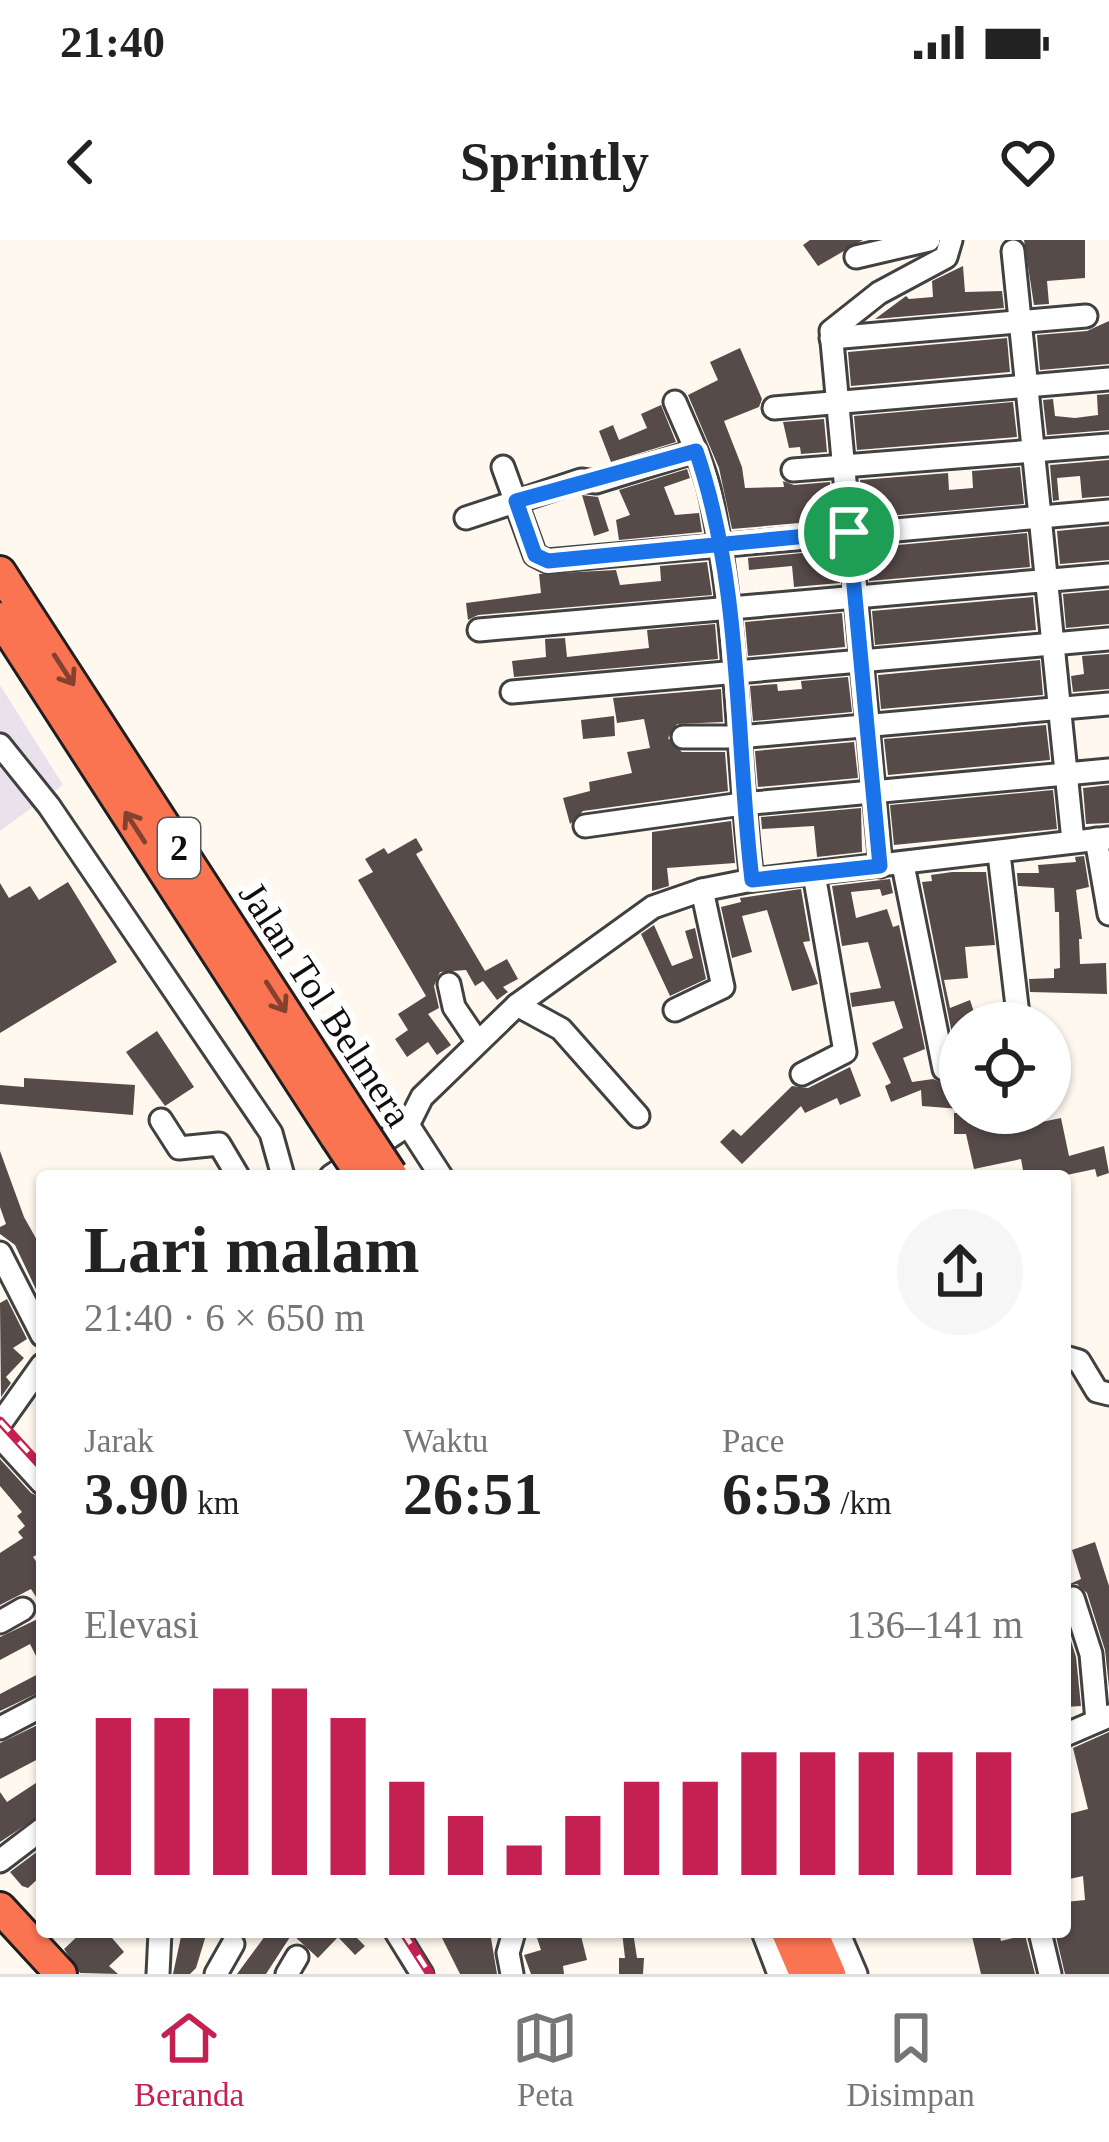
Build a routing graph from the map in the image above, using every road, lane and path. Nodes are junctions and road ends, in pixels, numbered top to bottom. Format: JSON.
{"nodes":[{"id":1,"x":929,"y":240,"type":"edge"},
{"id":2,"x":951,"y":240,"type":"edge"},
{"id":3,"x":1013,"y":250,"type":"dead end"},
{"id":4,"x":856,"y":257,"type":"dead end"},
{"id":5,"x":1086,"y":316,"type":"dead end"},
{"id":6,"x":1020,"y":322,"type":"junction"},
{"id":7,"x":830,"y":338,"type":"junction"},
{"id":8,"x":1109,"y":379,"type":"edge"},
{"id":9,"x":1027,"y":386,"type":"junction"},
{"id":10,"x":836,"y":402,"type":"junction"},
{"id":11,"x":675,"y":403,"type":"dead end"},
{"id":12,"x":774,"y":408,"type":"dead end"},
{"id":13,"x":1109,"y":445,"type":"edge"},
{"id":14,"x":696,"y":451,"type":"junction"},
{"id":15,"x":1033,"y":451,"type":"junction"},
{"id":16,"x":843,"y":466,"type":"junction"},
{"id":17,"x":503,"y":467,"type":"dead end"},
{"id":18,"x":793,"y":470,"type":"dead end"},
{"id":19,"x":516,"y":501,"type":"junction"},
{"id":20,"x":1109,"y":511,"type":"edge"},
{"id":21,"x":1040,"y":517,"type":"junction"},
{"id":22,"x":466,"y":518,"type":"dead end"},
{"id":23,"x":849,"y":532,"type":"junction"},
{"id":24,"x":718,"y":542,"type":"junction"},
{"id":25,"x":0,"y":572,"type":"edge"},
{"id":26,"x":1109,"y":575,"type":"edge"},
{"id":27,"x":1046,"y":580,"type":"junction"},
{"id":28,"x":855,"y":597,"type":"junction"},
{"id":29,"x":728,"y":608,"type":"junction"},
{"id":30,"x":0,"y":618,"type":"edge"},
{"id":31,"x":479,"y":630,"type":"dead end"},
{"id":32,"x":1109,"y":639,"type":"edge"},
{"id":33,"x":1053,"y":644,"type":"junction"},
{"id":34,"x":861,"y":662,"type":"junction"},
{"id":35,"x":735,"y":672,"type":"junction"},
{"id":36,"x":512,"y":692,"type":"dead end"},
{"id":37,"x":1109,"y":704,"type":"edge"},
{"id":38,"x":1059,"y":708,"type":"junction"},
{"id":39,"x":867,"y":726,"type":"junction"},
{"id":40,"x":682,"y":737,"type":"dead end"},
{"id":41,"x":739,"y":737,"type":"junction"},
{"id":42,"x":0,"y":745,"type":"edge"},
{"id":43,"x":1109,"y":770,"type":"edge"},
{"id":44,"x":1066,"y":774,"type":"junction"},
{"id":45,"x":874,"y":792,"type":"junction"},
{"id":46,"x":742,"y":804,"type":"junction"},
{"id":47,"x":585,"y":826,"type":"dead end"},
{"id":48,"x":1092,"y":839,"type":"edge"},
{"id":49,"x":999,"y":854,"type":"junction"},
{"id":50,"x":892,"y":866,"type":"junction"},
{"id":51,"x":814,"y":874,"type":"junction"},
{"id":52,"x":752,"y":880,"type":"junction"},
{"id":53,"x":702,"y":890,"type":"junction"},
{"id":54,"x":1109,"y":914,"type":"edge"},
{"id":55,"x":449,"y":984,"type":"dead end"},
{"id":56,"x":1017,"y":1002,"type":"edge"},
{"id":57,"x":518,"y":1005,"type":"junction"},
{"id":58,"x":674,"y":1010,"type":"dead end"},
{"id":59,"x":477,"y":1041,"type":"junction"},
{"id":60,"x":939,"y":1049,"type":"edge"},
{"id":61,"x":802,"y":1074,"type":"dead end"},
{"id":62,"x":638,"y":1116,"type":"dead end"},
{"id":63,"x":161,"y":1120,"type":"dead end"},
{"id":64,"x":408,"y":1125,"type":"junction"},
{"id":65,"x":347,"y":1131,"type":"junction"},
{"id":66,"x":234,"y":1170,"type":"edge"},
{"id":67,"x":281,"y":1170,"type":"edge"},
{"id":68,"x":340,"y":1170,"type":"edge"},
{"id":69,"x":378,"y":1170,"type":"edge"},
{"id":70,"x":436,"y":1170,"type":"edge"},
{"id":71,"x":0,"y":1253,"type":"edge"},
{"id":72,"x":36,"y":1322,"type":"edge"},
{"id":73,"x":1071,"y":1359,"type":"edge"},
{"id":74,"x":36,"y":1373,"type":"edge"},
{"id":75,"x":1109,"y":1394,"type":"edge"},
{"id":76,"x":0,"y":1424,"type":"edge"},
{"id":77,"x":0,"y":1437,"type":"edge"},
{"id":78,"x":36,"y":1476,"type":"edge"},
{"id":79,"x":1073,"y":1598,"type":"dead end"},
{"id":80,"x":23,"y":1609,"type":"dead end"},
{"id":81,"x":0,"y":1622,"type":"edge"},
{"id":82,"x":36,"y":1709,"type":"edge"},
{"id":83,"x":1103,"y":1718,"type":"edge"},
{"id":84,"x":0,"y":1728,"type":"edge"},
{"id":85,"x":1071,"y":1732,"type":"edge"},
{"id":86,"x":36,"y":1834,"type":"edge"},
{"id":87,"x":0,"y":1861,"type":"edge"},
{"id":88,"x":0,"y":1908,"type":"edge"},
{"id":89,"x":0,"y":1938,"type":"edge"},
{"id":90,"x":160,"y":1938,"type":"edge"},
{"id":91,"x":400,"y":1938,"type":"edge"},
{"id":92,"x":512,"y":1938,"type":"edge"},
{"id":93,"x":765,"y":1938,"type":"edge"},
{"id":94,"x":790,"y":1938,"type":"edge"},
{"id":95,"x":815,"y":1938,"type":"edge"},
{"id":96,"x":841,"y":1938,"type":"edge"},
{"id":97,"x":1041,"y":1938,"type":"edge"},
{"id":98,"x":233,"y":1944,"type":"dead end"},
{"id":99,"x":33,"y":1974,"type":"edge"},
{"id":100,"x":62,"y":1974,"type":"edge"},
{"id":101,"x":158,"y":1974,"type":"edge"},
{"id":102,"x":216,"y":1974,"type":"edge"},
{"id":103,"x":422,"y":1974,"type":"edge"},
{"id":104,"x":512,"y":1974,"type":"edge"},
{"id":105,"x":778,"y":1974,"type":"edge"},
{"id":106,"x":805,"y":1974,"type":"edge"},
{"id":107,"x":830,"y":1974,"type":"edge"},
{"id":108,"x":856,"y":1974,"type":"edge"},
{"id":109,"x":1050,"y":1974,"type":"edge"}],
"edges":[{"from":1,"to":4,"type":"street"},
{"from":2,"to":7,"type":"street"},
{"from":3,"to":6,"type":"street"},
{"from":5,"to":6,"type":"street"},
{"from":6,"to":7,"type":"street"},
{"from":6,"to":9,"type":"street"},
{"from":7,"to":10,"type":"street"},
{"from":8,"to":9,"type":"street"},
{"from":9,"to":10,"type":"street"},
{"from":9,"to":15,"type":"street"},
{"from":10,"to":12,"type":"street"},
{"from":10,"to":16,"type":"street"},
{"from":11,"to":14,"type":"street"},
{"from":13,"to":15,"type":"street"},
{"from":14,"to":19,"type":"street"},
{"from":14,"to":24,"type":"street"},
{"from":15,"to":16,"type":"street"},
{"from":15,"to":21,"type":"street"},
{"from":16,"to":18,"type":"street"},
{"from":16,"to":23,"type":"street"},
{"from":17,"to":19,"type":"street"},
{"from":19,"to":22,"type":"street"},
{"from":19,"to":24,"type":"street"},
{"from":20,"to":21,"type":"street"},
{"from":21,"to":23,"type":"street"},
{"from":21,"to":27,"type":"street"},
{"from":23,"to":24,"type":"street"},
{"from":23,"to":28,"type":"street"},
{"from":24,"to":29,"type":"street"},
{"from":25,"to":65,"type":"highway","name":"Jalan Tol Belmera","number":"2","one_way":true},
{"from":26,"to":27,"type":"street"},
{"from":27,"to":28,"type":"street"},
{"from":27,"to":33,"type":"street"},
{"from":28,"to":29,"type":"street"},
{"from":28,"to":34,"type":"street"},
{"from":29,"to":31,"type":"street"},
{"from":29,"to":35,"type":"street"},
{"from":65,"to":30,"type":"highway","name":"Jalan Tol Belmera","number":"2","one_way":true},
{"from":32,"to":33,"type":"street"},
{"from":33,"to":34,"type":"street"},
{"from":33,"to":38,"type":"street"},
{"from":34,"to":35,"type":"street"},
{"from":34,"to":39,"type":"street"},
{"from":35,"to":36,"type":"street"},
{"from":35,"to":41,"type":"street"},
{"from":37,"to":38,"type":"street"},
{"from":38,"to":39,"type":"street"},
{"from":38,"to":44,"type":"street"},
{"from":39,"to":41,"type":"street"},
{"from":39,"to":45,"type":"street"},
{"from":40,"to":41,"type":"street"},
{"from":41,"to":46,"type":"street"},
{"from":42,"to":67,"type":"street"},
{"from":43,"to":44,"type":"street"},
{"from":44,"to":45,"type":"street"},
{"from":44,"to":48,"type":"street"},
{"from":45,"to":46,"type":"street"},
{"from":45,"to":50,"type":"street"},
{"from":46,"to":47,"type":"street"},
{"from":46,"to":52,"type":"street"},
{"from":48,"to":49,"type":"street"},
{"from":48,"to":54,"type":"street"},
{"from":49,"to":50,"type":"street"},
{"from":49,"to":56,"type":"street"},
{"from":50,"to":51,"type":"street"},
{"from":50,"to":60,"type":"street"},
{"from":51,"to":52,"type":"street"},
{"from":51,"to":61,"type":"street"},
{"from":52,"to":53,"type":"street"},
{"from":53,"to":57,"type":"street"},
{"from":53,"to":58,"type":"street"},
{"from":55,"to":59,"type":"street"},
{"from":57,"to":59,"type":"street"},
{"from":57,"to":62,"type":"street"},
{"from":59,"to":64,"type":"street"},
{"from":63,"to":66,"type":"street"},
{"from":64,"to":68,"type":"street"},
{"from":64,"to":70,"type":"street"},
{"from":65,"to":69,"type":"highway","name":"Jalan Tol Belmera","number":"2","bridge":true},
{"from":71,"to":72,"type":"street"},
{"from":73,"to":75,"type":"street"},
{"from":74,"to":76,"type":"street"},
{"from":77,"to":78,"type":"street"},
{"from":79,"to":83,"type":"street"},
{"from":80,"to":81,"type":"street"},
{"from":82,"to":84,"type":"street"},
{"from":83,"to":85,"type":"street"},
{"from":86,"to":87,"type":"street"},
{"from":88,"to":100,"type":"highway"},
{"from":89,"to":99,"type":"highway"},
{"from":90,"to":101,"type":"street"},
{"from":91,"to":103,"type":"street"},
{"from":92,"to":104,"type":"street"},
{"from":93,"to":105,"type":"street"},
{"from":94,"to":106,"type":"highway"},
{"from":95,"to":107,"type":"highway"},
{"from":96,"to":108,"type":"street"},
{"from":97,"to":109,"type":"street"},
{"from":98,"to":102,"type":"street"}]}
